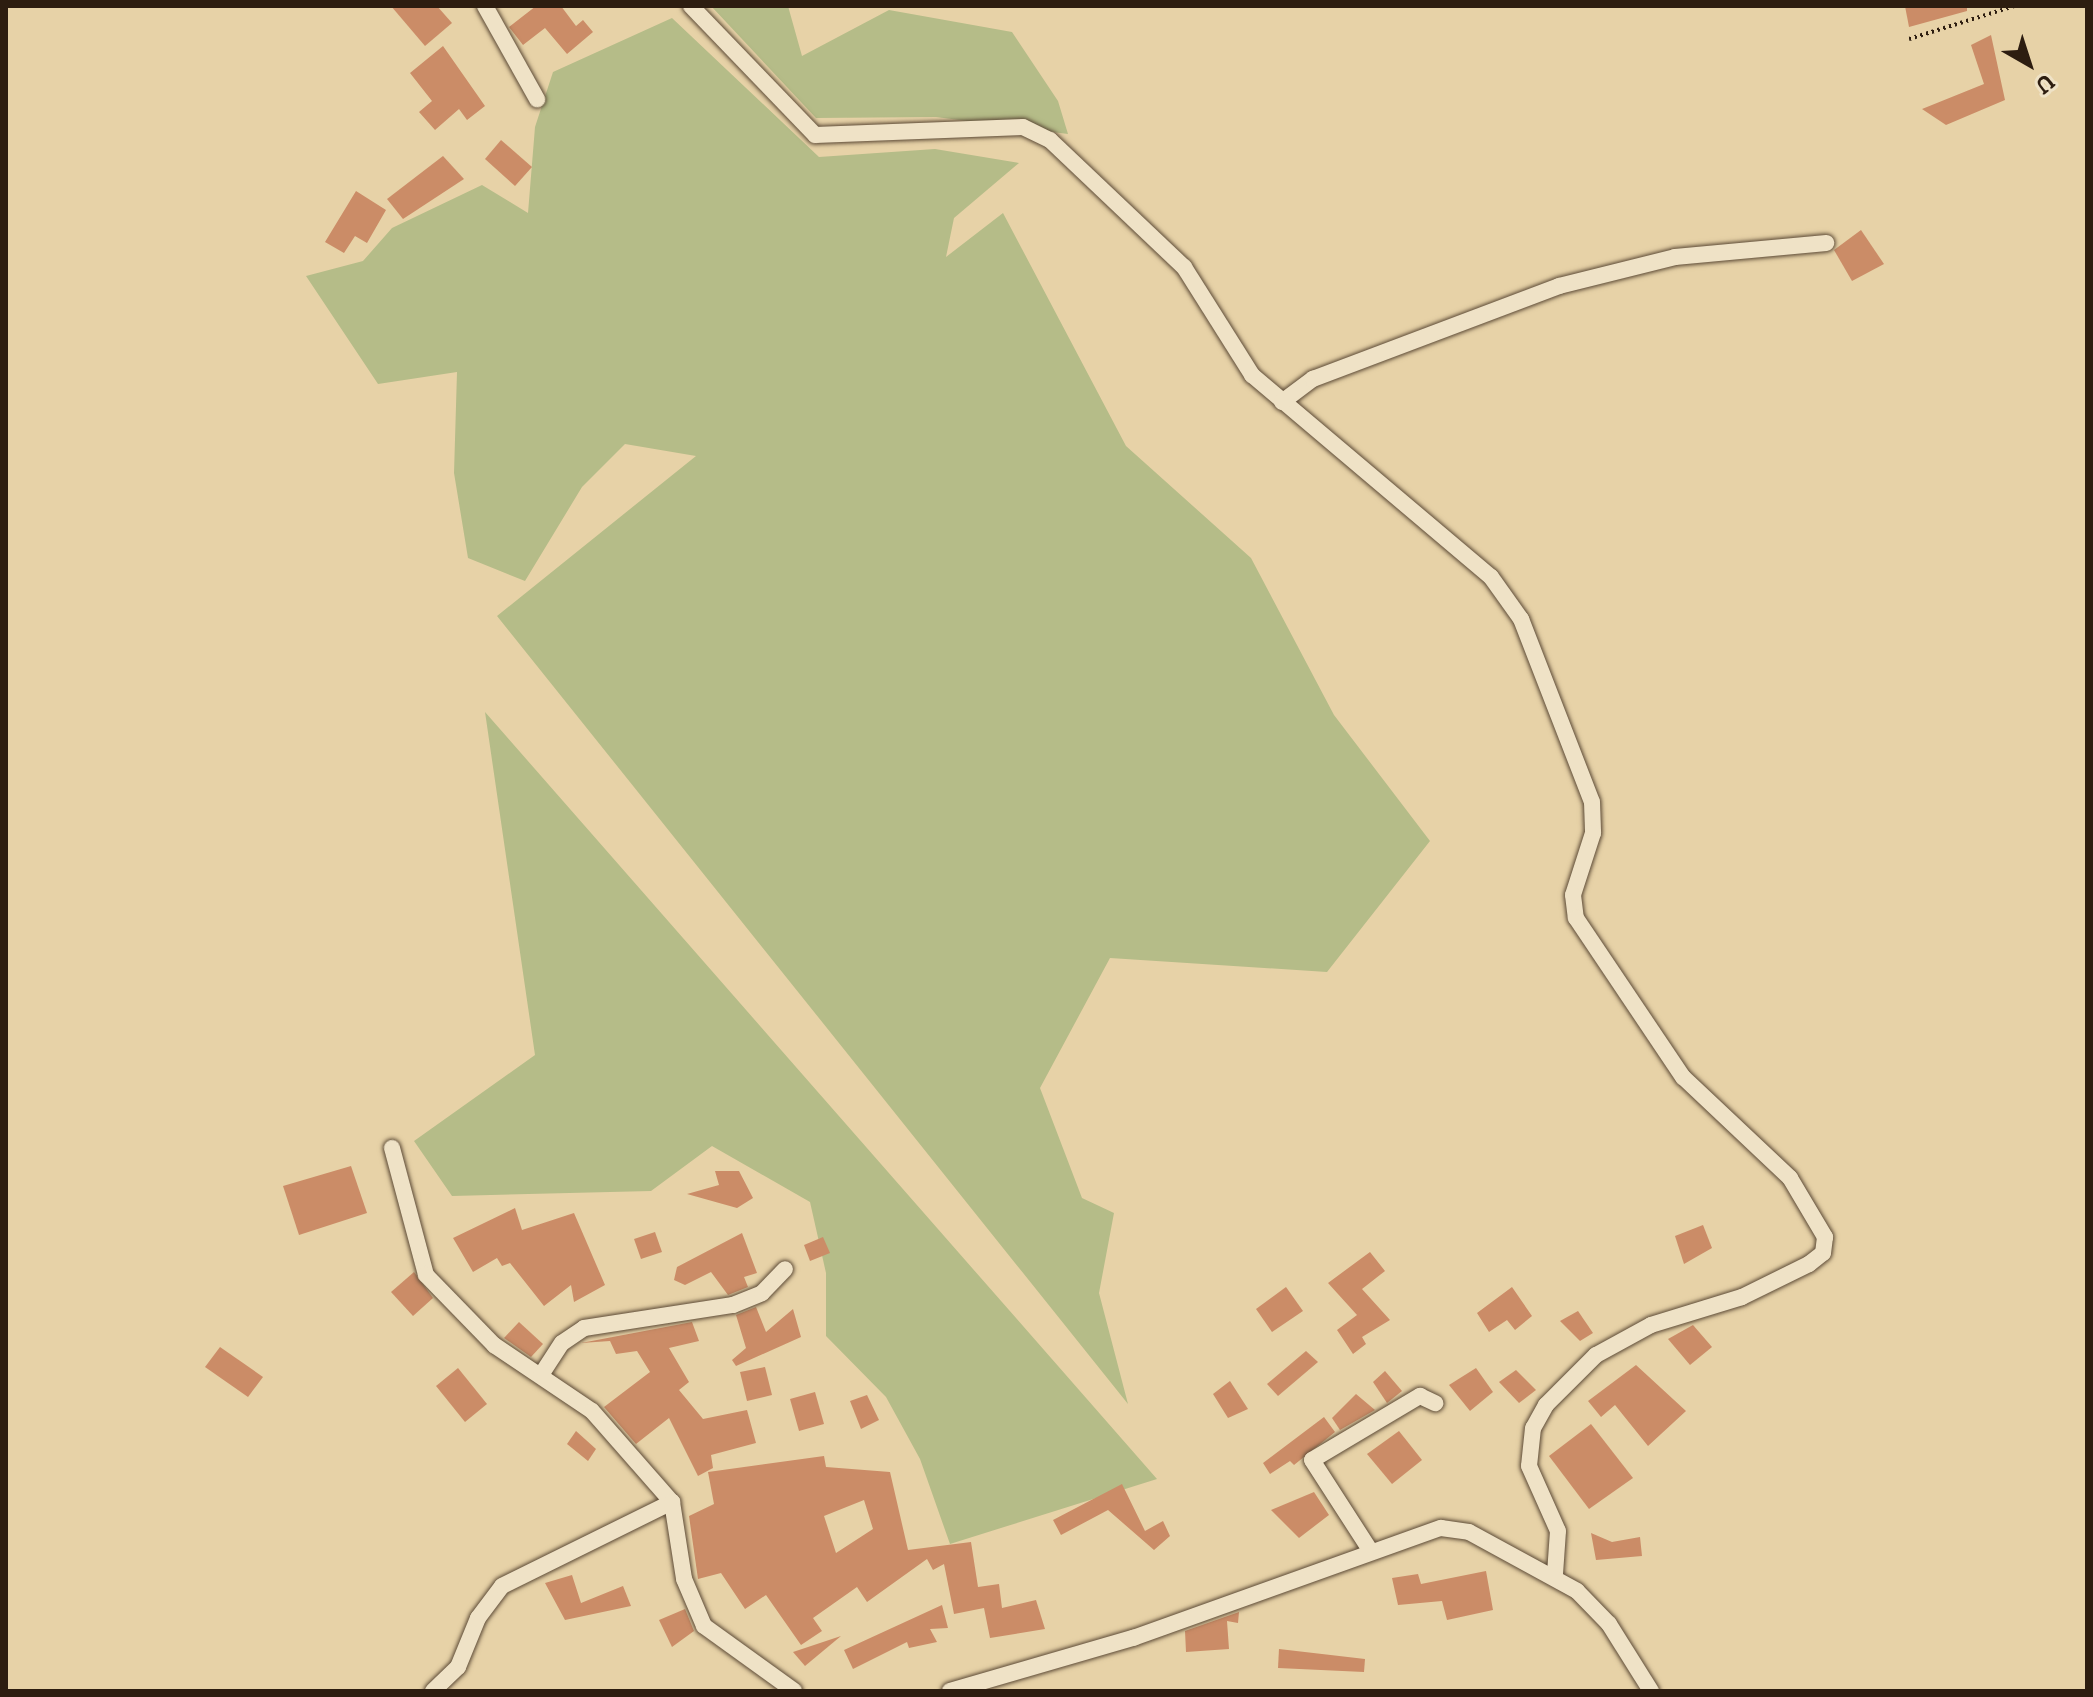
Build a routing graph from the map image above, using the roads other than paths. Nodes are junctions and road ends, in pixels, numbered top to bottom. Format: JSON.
{"nodes":[{"id":1,"x":485,"y":6,"type":"edge"},
{"id":2,"x":691,"y":6,"type":"edge"},
{"id":3,"x":537,"y":99,"type":"dead end"},
{"id":4,"x":1826,"y":243,"type":"dead end"},
{"id":5,"x":1282,"y":402,"type":"junction"},
{"id":6,"x":392,"y":1148,"type":"dead end"},
{"id":7,"x":785,"y":1269,"type":"dead end"},
{"id":8,"x":541,"y":1375,"type":"junction"},
{"id":9,"x":1435,"y":1403,"type":"dead end"},
{"id":10,"x":672,"y":1502,"type":"junction"},
{"id":11,"x":1370,"y":1550,"type":"junction"},
{"id":12,"x":1555,"y":1574,"type":"junction"},
{"id":13,"x":433,"y":1691,"type":"edge"},
{"id":14,"x":794,"y":1691,"type":"edge"},
{"id":15,"x":950,"y":1691,"type":"edge"},
{"id":16,"x":1651,"y":1691,"type":"edge"}],
"edges":[{"from":1,"to":3,"type":"street"},
{"from":2,"to":5,"type":"street"},
{"from":4,"to":5,"type":"street"},
{"from":5,"to":12,"type":"street"},
{"from":6,"to":8,"type":"street"},
{"from":7,"to":8,"type":"street"},
{"from":8,"to":10,"type":"street"},
{"from":9,"to":11,"type":"street"},
{"from":10,"to":13,"type":"street"},
{"from":10,"to":14,"type":"street"},
{"from":11,"to":12,"type":"street"},
{"from":11,"to":15,"type":"street"},
{"from":12,"to":16,"type":"street"}]}
